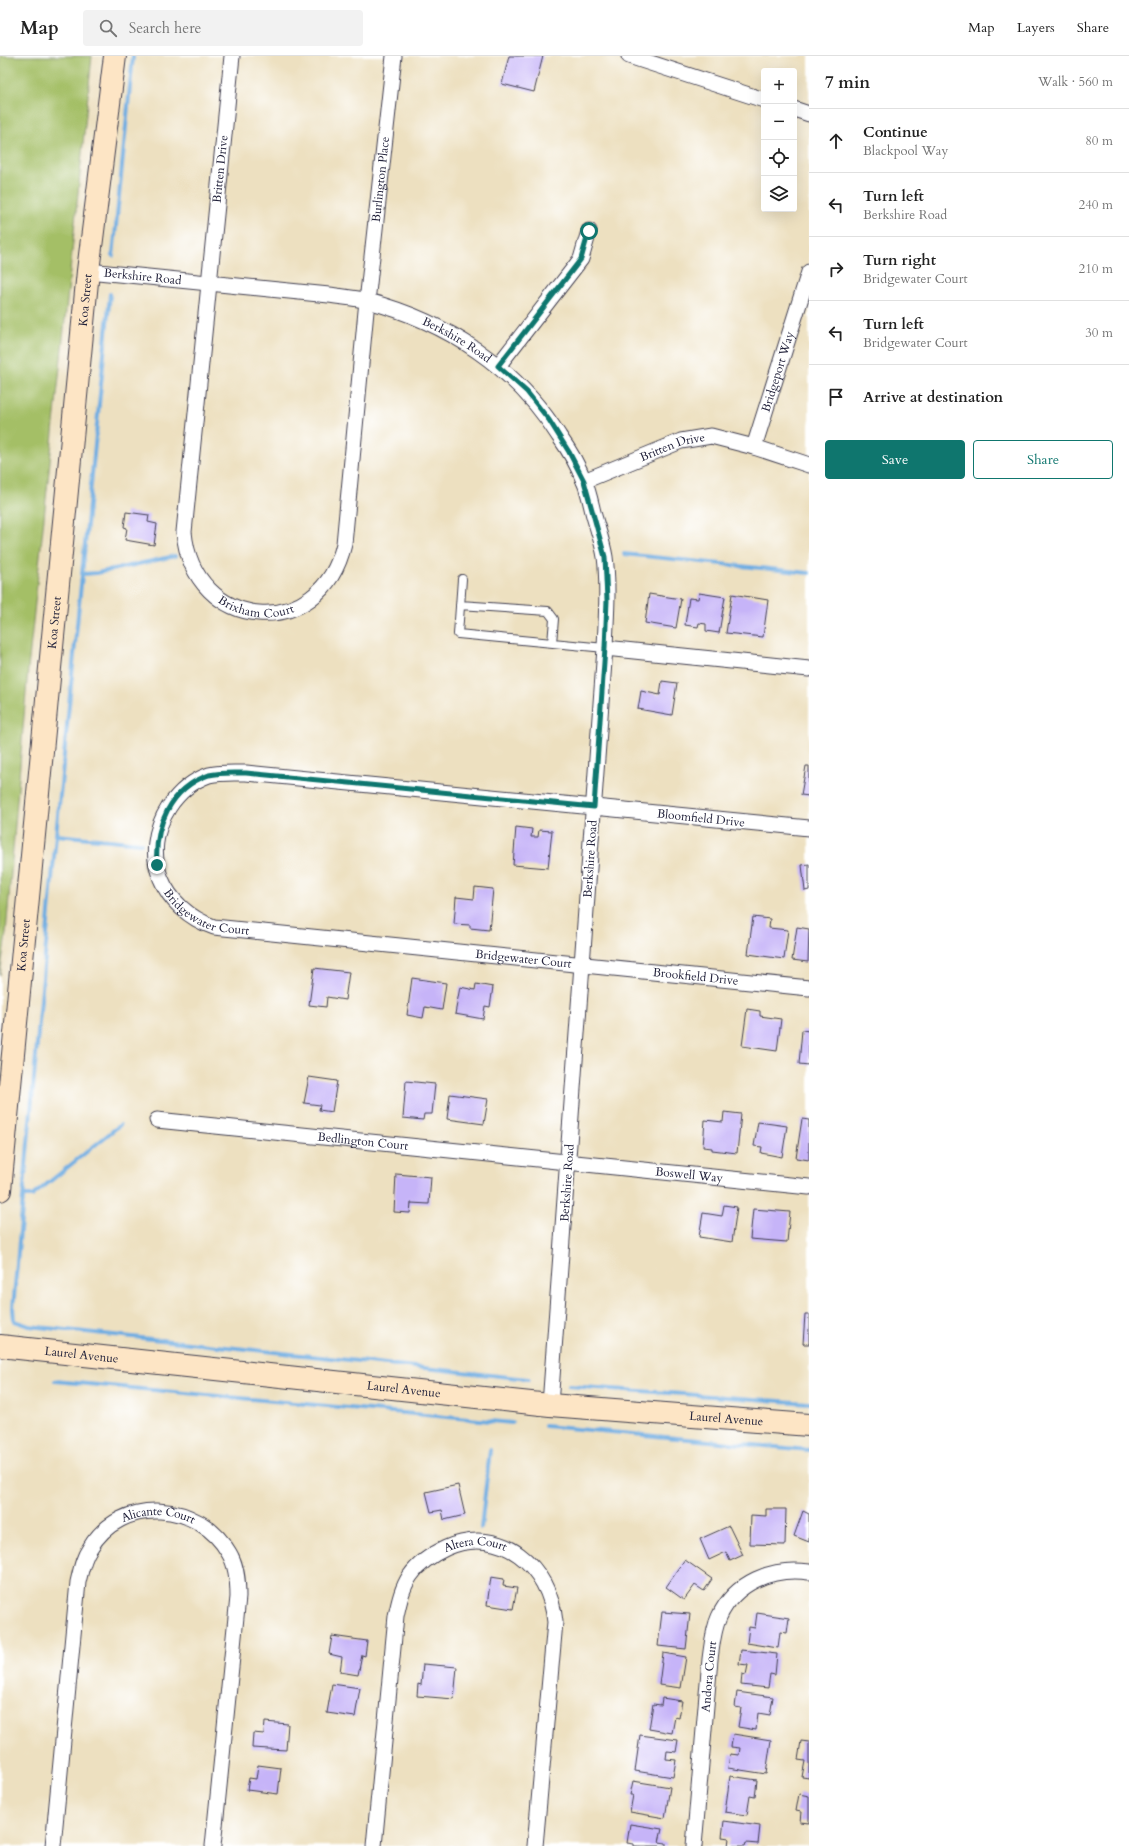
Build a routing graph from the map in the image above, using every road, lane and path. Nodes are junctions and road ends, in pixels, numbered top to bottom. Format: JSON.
{"nodes":[{"id":1,"x":115,"y":56,"type":"edge"},
{"id":2,"x":232,"y":56,"type":"edge"},
{"id":3,"x":394,"y":56,"type":"edge"},
{"id":4,"x":629,"y":56,"type":"edge"},
{"id":5,"x":761,"y":99,"type":"edge"},
{"id":6,"x":797,"y":110,"type":"edge"},
{"id":7,"x":809,"y":114,"type":"edge"},
{"id":8,"x":589,"y":231,"type":"dead end"},
{"id":9,"x":88,"y":271,"type":"junction"},
{"id":10,"x":809,"y":272,"type":"edge"},
{"id":11,"x":209,"y":282,"type":"junction"},
{"id":12,"x":367,"y":301,"type":"junction"},
{"id":13,"x":498,"y":366,"type":"junction"},
{"id":14,"x":754,"y":447,"type":"junction"},
{"id":15,"x":809,"y":465,"type":"edge"},
{"id":16,"x":584,"y":481,"type":"junction"},
{"id":17,"x":462,"y":579,"type":"dead end"},
{"id":18,"x":460,"y":605,"type":"junction"},
{"id":19,"x":552,"y":643,"type":"junction"},
{"id":20,"x":605,"y":648,"type":"junction"},
{"id":21,"x":809,"y":669,"type":"edge"},
{"id":22,"x":594,"y":807,"type":"junction"},
{"id":23,"x":809,"y":828,"type":"edge"},
{"id":24,"x":582,"y":966,"type":"junction"},
{"id":25,"x":809,"y":988,"type":"edge"},
{"id":26,"x":156,"y":1120,"type":"dead end"},
{"id":27,"x":568,"y":1162,"type":"junction"},
{"id":28,"x":809,"y":1187,"type":"edge"},
{"id":29,"x":0,"y":1190,"type":"edge"},
{"id":30,"x":0,"y":1346,"type":"edge"},
{"id":31,"x":550,"y":1405,"type":"junction"},
{"id":32,"x":809,"y":1425,"type":"edge"},
{"id":33,"x":809,"y":1572,"type":"edge"},
{"id":34,"x":53,"y":1846,"type":"edge"},
{"id":35,"x":213,"y":1846,"type":"edge"},
{"id":36,"x":374,"y":1846,"type":"edge"},
{"id":37,"x":535,"y":1846,"type":"edge"},
{"id":38,"x":694,"y":1846,"type":"edge"}],
"edges":[{"from":1,"to":9,"type":"main road","name":"Koa Street"},
{"from":2,"to":11,"type":"street","name":"Britten Drive"},
{"from":3,"to":12,"type":"street","name":"Burlington Place"},
{"from":4,"to":5,"type":"street"},
{"from":6,"to":7,"type":"street"},
{"from":8,"to":13,"type":"street"},
{"from":9,"to":11,"type":"street","name":"Berkshire Road"},
{"from":9,"to":29,"type":"main road","name":"Koa Street"},
{"from":10,"to":14,"type":"street","name":"Bridgeport Way"},
{"from":11,"to":12,"type":"street","name":"Berkshire Road"},
{"from":11,"to":12,"type":"street","name":"Brixham Court"},
{"from":12,"to":13,"type":"street","name":"Berkshire Road"},
{"from":13,"to":16,"type":"street","name":"Berkshire Road"},
{"from":14,"to":15,"type":"street","name":"Britten Drive"},
{"from":14,"to":16,"type":"street","name":"Britten Drive"},
{"from":16,"to":20,"type":"street","name":"Berkshire Road"},
{"from":17,"to":18,"type":"lane"},
{"from":18,"to":19,"type":"lane"},
{"from":18,"to":19,"type":"lane"},
{"from":19,"to":20,"type":"lane"},
{"from":20,"to":21,"type":"street"},
{"from":20,"to":22,"type":"street","name":"Berkshire Road"},
{"from":22,"to":23,"type":"street","name":"Bloomfield Drive"},
{"from":22,"to":24,"type":"street","name":"Berkshire Road"},
{"from":22,"to":24,"type":"street","name":"Bridgewater Court"},
{"from":24,"to":25,"type":"street","name":"Brookfield Drive"},
{"from":24,"to":27,"type":"street","name":"Berkshire Road"},
{"from":26,"to":27,"type":"street","name":"Bedlington Court"},
{"from":27,"to":28,"type":"street","name":"Boswell Way"},
{"from":27,"to":31,"type":"street","name":"Berkshire Road"},
{"from":30,"to":31,"type":"main road","name":"Laurel Avenue"},
{"from":31,"to":32,"type":"main road","name":"Laurel Avenue"},
{"from":33,"to":38,"type":"street","name":"Andora Court"},
{"from":34,"to":35,"type":"street","name":"Alicante Court"},
{"from":36,"to":37,"type":"street","name":"Altera Court"}]}
